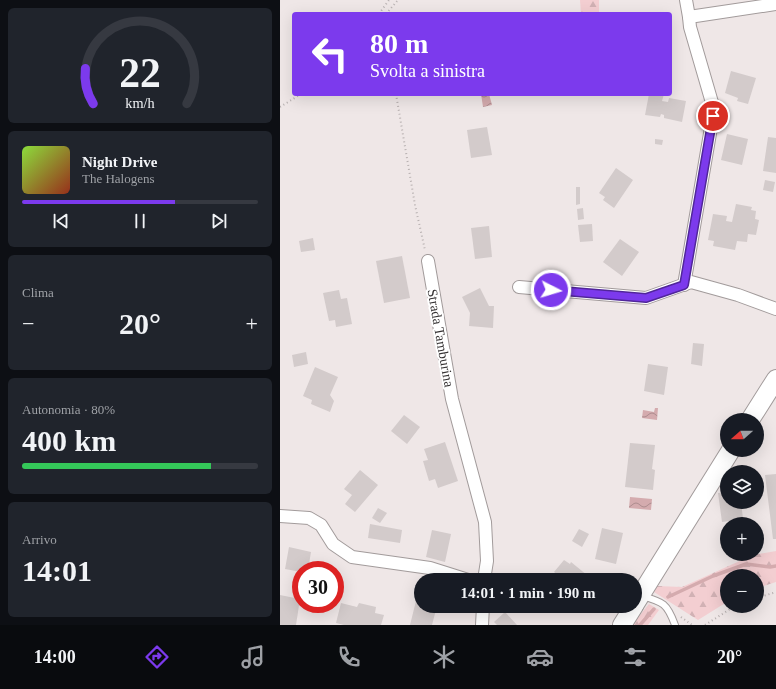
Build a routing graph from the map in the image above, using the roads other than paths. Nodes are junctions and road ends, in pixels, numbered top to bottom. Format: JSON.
{"nodes":[{"id":1,"x":686,"y":0,"type":"edge"},
{"id":2,"x":776,"y":4,"type":"edge"},
{"id":3,"x":689,"y":17,"type":"junction"},
{"id":4,"x":428,"y":261,"type":"road end"},
{"id":5,"x":684,"y":285,"type":"junction"},
{"id":6,"x":519,"y":287,"type":"dead end"},
{"id":7,"x":776,"y":309,"type":"edge"},
{"id":8,"x":776,"y":379,"type":"edge"},
{"id":9,"x":754,"y":413,"type":"edge"},
{"id":10,"x":727,"y":457,"type":"edge"},
{"id":11,"x":280,"y":516,"type":"edge"},
{"id":12,"x":446,"y":573,"type":"edge"},
{"id":13,"x":485,"y":573,"type":"edge"},
{"id":14,"x":642,"y":592,"type":"edge"},
{"id":15,"x":642,"y":602,"type":"edge"},
{"id":16,"x":483,"y":613,"type":"edge"},
{"id":17,"x":629,"y":613,"type":"edge"},
{"id":18,"x":482,"y":625,"type":"edge"},
{"id":19,"x":622,"y":625,"type":"edge"},
{"id":20,"x":675,"y":625,"type":"edge"}],
"edges":[{"from":1,"to":3,"type":"street"},
{"from":2,"to":3,"type":"street"},
{"from":3,"to":5,"type":"street"},
{"from":4,"to":13,"type":"street","name":"Strada Tamburina"},
{"from":5,"to":6,"type":"street"},
{"from":5,"to":7,"type":"street"},
{"from":8,"to":9,"type":"street"},
{"from":10,"to":14,"type":"street"},
{"from":11,"to":12,"type":"street"},
{"from":15,"to":20,"type":"lane"},
{"from":16,"to":18,"type":"street"},
{"from":17,"to":19,"type":"street"}]}
